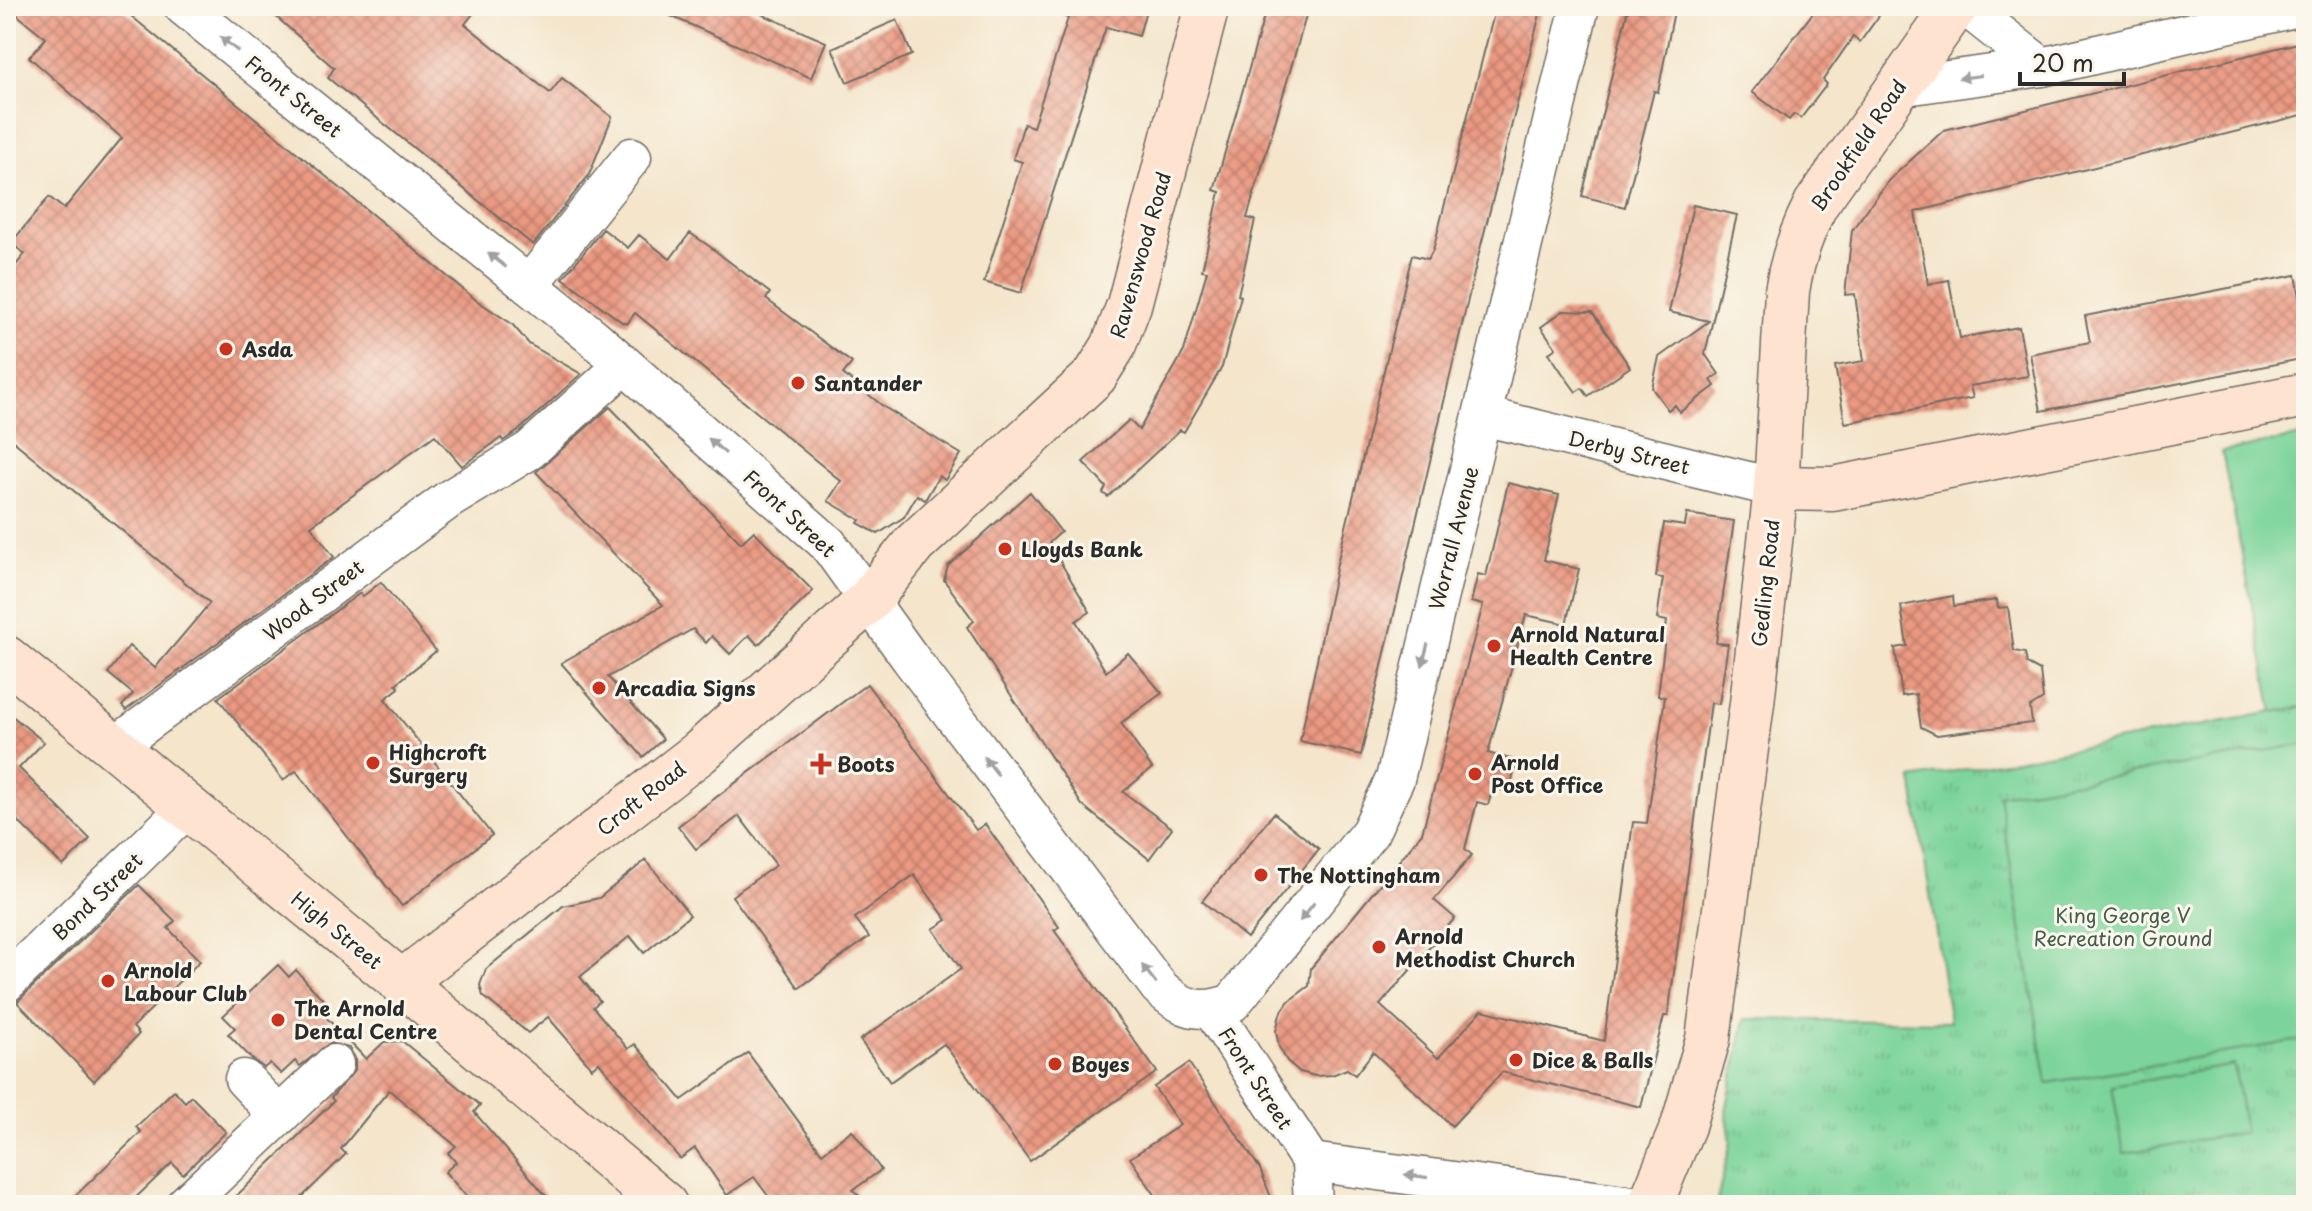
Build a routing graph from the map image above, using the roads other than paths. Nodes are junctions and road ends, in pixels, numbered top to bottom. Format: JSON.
{"nodes":[{"id":1,"x":183,"y":6,"type":"edge"},
{"id":2,"x":1207,"y":6,"type":"edge"},
{"id":3,"x":1580,"y":6,"type":"edge"},
{"id":4,"x":1956,"y":6,"type":"edge"},
{"id":5,"x":1965,"y":6,"type":"edge"},
{"id":6,"x":2303,"y":6,"type":"edge"},
{"id":7,"x":2042,"y":67,"type":"junction"},
{"id":8,"x":1898,"y":87,"type":"junction"},
{"id":9,"x":632,"y":157,"type":"dead end"},
{"id":10,"x":529,"y":285,"type":"junction"},
{"id":11,"x":624,"y":365,"type":"junction"},
{"id":12,"x":2306,"y":395,"type":"edge"},
{"id":13,"x":1483,"y":416,"type":"junction"},
{"id":14,"x":1776,"y":488,"type":"junction"},
{"id":15,"x":869,"y":600,"type":"junction"},
{"id":16,"x":6,"y":658,"type":"edge"},
{"id":17,"x":114,"y":747,"type":"junction"},
{"id":18,"x":187,"y":808,"type":"junction"},
{"id":19,"x":402,"y":982,"type":"junction"},
{"id":20,"x":6,"y":983,"type":"edge"},
{"id":21,"x":1212,"y":1010,"type":"junction"},
{"id":22,"x":334,"y":1064,"type":"dead end"},
{"id":23,"x":244,"y":1079,"type":"dead end"},
{"id":24,"x":279,"y":1116,"type":"junction"},
{"id":25,"x":1311,"y":1162,"type":"junction"},
{"id":26,"x":185,"y":1205,"type":"edge"},
{"id":27,"x":665,"y":1205,"type":"edge"},
{"id":28,"x":1313,"y":1205,"type":"edge"},
{"id":29,"x":1632,"y":1205,"type":"edge"},
{"id":30,"x":1650,"y":1205,"type":"edge"}],
"edges":[{"from":10,"to":1,"type":"street","name":"Front Street","one_way":true},
{"from":2,"to":15,"type":"street","name":"Ravenswood Road"},
{"from":3,"to":13,"type":"street","name":"Worrall Avenue"},
{"from":4,"to":8,"type":"street","name":"Brookfield Road"},
{"from":5,"to":7,"type":"street"},
{"from":6,"to":7,"type":"street"},
{"from":7,"to":8,"type":"street","one_way":true},
{"from":8,"to":14,"type":"street","name":"Brookfield Road"},
{"from":9,"to":10,"type":"street"},
{"from":10,"to":11,"type":"street","name":"Front Street"},
{"from":15,"to":11,"type":"street","name":"Front Street","one_way":true},
{"from":11,"to":17,"type":"street","name":"Wood Street"},
{"from":12,"to":14,"type":"street"},
{"from":13,"to":14,"type":"street","name":"Derby Street"},
{"from":13,"to":21,"type":"street","name":"Worrall Avenue","one_way":true},
{"from":14,"to":30,"type":"street","name":"Gedling Road"},
{"from":15,"to":19,"type":"street","name":"Croft Road"},
{"from":21,"to":15,"type":"street","name":"Front Street","one_way":true},
{"from":16,"to":17,"type":"street","name":"High Street"},
{"from":17,"to":18,"type":"street","name":"High Street"},
{"from":18,"to":19,"type":"street","name":"High Street"},
{"from":18,"to":20,"type":"street","name":"Bond Street"},
{"from":19,"to":27,"type":"street","name":"High Street"},
{"from":21,"to":25,"type":"street","name":"Front Street"},
{"from":22,"to":24,"type":"street"},
{"from":23,"to":24,"type":"street"},
{"from":24,"to":26,"type":"street"},
{"from":25,"to":28,"type":"street"},
{"from":29,"to":25,"type":"street","one_way":true}]}
